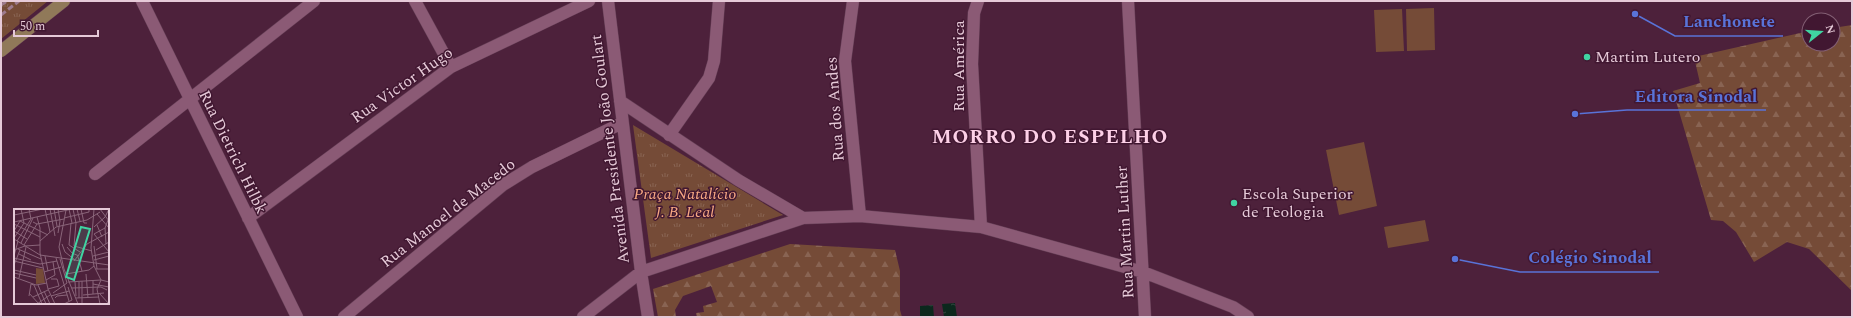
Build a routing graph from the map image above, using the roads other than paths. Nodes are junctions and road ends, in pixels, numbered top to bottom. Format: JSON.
{"nodes":[{"id":1,"x":64,"y":1,"type":"edge"},
{"id":2,"x":142,"y":1,"type":"edge"},
{"id":3,"x":314,"y":1,"type":"edge"},
{"id":4,"x":415,"y":1,"type":"edge"},
{"id":5,"x":589,"y":1,"type":"edge"},
{"id":6,"x":608,"y":1,"type":"edge"},
{"id":7,"x":718,"y":1,"type":"edge"},
{"id":8,"x":853,"y":1,"type":"edge"},
{"id":9,"x":978,"y":1,"type":"edge"},
{"id":10,"x":1128,"y":1,"type":"edge"},
{"id":11,"x":1,"y":51,"type":"edge"},
{"id":12,"x":451,"y":67,"type":"junction"},
{"id":13,"x":189,"y":98,"type":"junction"},
{"id":14,"x":620,"y":101,"type":"junction"},
{"id":15,"x":622,"y":123,"type":"junction"},
{"id":16,"x":669,"y":135,"type":"junction"},
{"id":17,"x":95,"y":174,"type":"dead end"},
{"id":18,"x":860,"y":216,"type":"junction"},
{"id":19,"x":248,"y":218,"type":"junction"},
{"id":20,"x":804,"y":218,"type":"junction"},
{"id":21,"x":981,"y":227,"type":"junction"},
{"id":22,"x":641,"y":272,"type":"junction"},
{"id":23,"x":1143,"y":272,"type":"junction"},
{"id":24,"x":297,"y":317,"type":"edge"},
{"id":25,"x":344,"y":317,"type":"edge"},
{"id":26,"x":583,"y":317,"type":"edge"},
{"id":27,"x":648,"y":317,"type":"edge"},
{"id":28,"x":1145,"y":317,"type":"edge"},
{"id":29,"x":1248,"y":317,"type":"edge"}],
"edges":[{"from":1,"to":11,"type":"main road"},
{"from":2,"to":13,"type":"street","name":"Rua Dietrich Hilbk"},
{"from":3,"to":13,"type":"street"},
{"from":4,"to":12,"type":"street"},
{"from":5,"to":12,"type":"street","name":"Rua Victor Hugo"},
{"from":6,"to":14,"type":"street","name":"Avenida Presidente João Goulart"},
{"from":7,"to":16,"type":"street"},
{"from":8,"to":18,"type":"street","name":"Rua dos Andes"},
{"from":9,"to":21,"type":"street","name":"Rua América"},
{"from":10,"to":23,"type":"street","name":"Rua Martin Luther"},
{"from":12,"to":19,"type":"street","name":"Rua Victor Hugo"},
{"from":13,"to":17,"type":"street"},
{"from":13,"to":19,"type":"street","name":"Rua Dietrich Hilbk"},
{"from":14,"to":15,"type":"street","name":"Avenida Presidente João Goulart"},
{"from":14,"to":16,"type":"street"},
{"from":15,"to":22,"type":"street","name":"Avenida Presidente João Goulart"},
{"from":15,"to":25,"type":"street","name":"Rua Manoel de Macedo"},
{"from":16,"to":20,"type":"street"},
{"from":18,"to":20,"type":"street"},
{"from":18,"to":21,"type":"street"},
{"from":19,"to":24,"type":"street","name":"Rua Dietrich Hilbk"},
{"from":20,"to":22,"type":"street"},
{"from":21,"to":23,"type":"street"},
{"from":22,"to":26,"type":"street"},
{"from":22,"to":27,"type":"street","name":"Avenida Presidente João Goulart"},
{"from":23,"to":28,"type":"street","name":"Rua Martin Luther"},
{"from":23,"to":29,"type":"street"}]}
